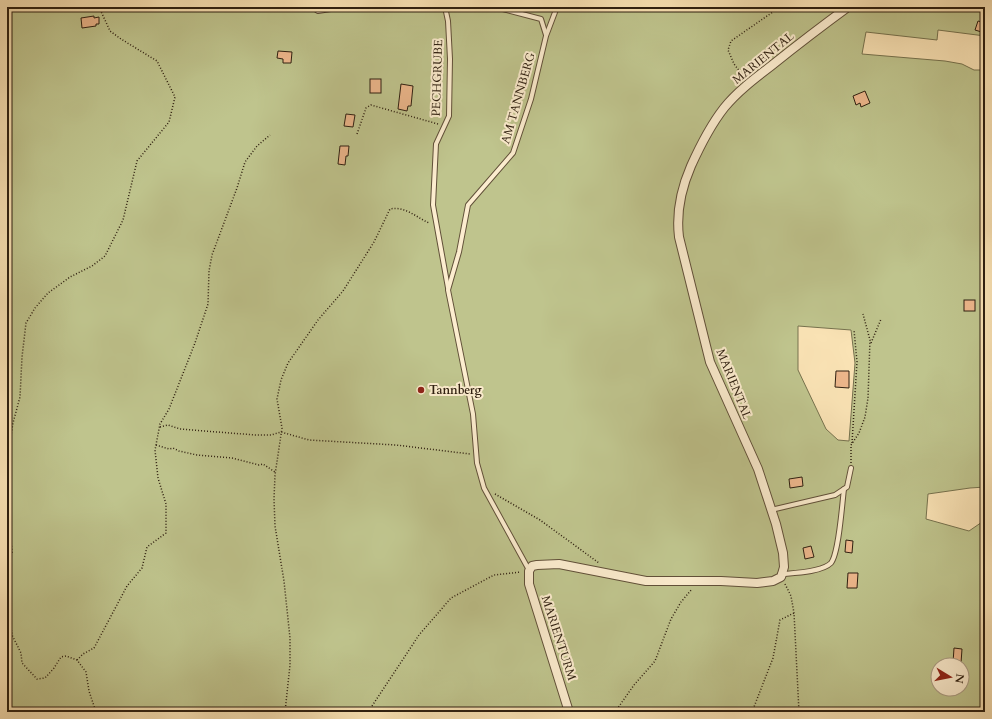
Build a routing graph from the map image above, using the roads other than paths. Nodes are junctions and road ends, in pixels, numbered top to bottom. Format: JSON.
{"nodes":[{"id":1,"x":312,"y":7,"type":"edge"},
{"id":2,"x":344,"y":7,"type":"edge"},
{"id":3,"x":445,"y":7,"type":"edge"},
{"id":4,"x":478,"y":7,"type":"edge"},
{"id":5,"x":556,"y":7,"type":"edge"},
{"id":6,"x":848,"y":7,"type":"edge"},
{"id":7,"x":499,"y":8,"type":"edge"},
{"id":8,"x":546,"y":36,"type":"junction"},
{"id":9,"x":448,"y":290,"type":"junction"},
{"id":10,"x":851,"y":468,"type":"road end"},
{"id":11,"x":844,"y":489,"type":"junction"},
{"id":12,"x":771,"y":510,"type":"junction"},
{"id":13,"x":529,"y":571,"type":"junction"},
{"id":14,"x":781,"y":576,"type":"junction"},
{"id":15,"x":569,"y":712,"type":"edge"}],
"edges":[{"from":1,"to":2,"type":"lane"},
{"from":3,"to":9,"type":"lane","name":"PECHGRUBE"},
{"from":4,"to":7,"type":"lane"},
{"from":5,"to":8,"type":"lane","name":"AM TANNBERG"},
{"from":6,"to":12,"type":"street","name":"MARIENTAL"},
{"from":7,"to":8,"type":"lane"},
{"from":8,"to":9,"type":"lane","name":"AM TANNBERG"},
{"from":9,"to":13,"type":"lane","name":"AM TANNBERG"},
{"from":10,"to":11,"type":"lane"},
{"from":11,"to":12,"type":"lane"},
{"from":11,"to":14,"type":"lane"},
{"from":12,"to":14,"type":"street","name":"MARIENTAL"},
{"from":13,"to":14,"type":"street"},
{"from":13,"to":15,"type":"street","name":"MARIENTURM"}]}
